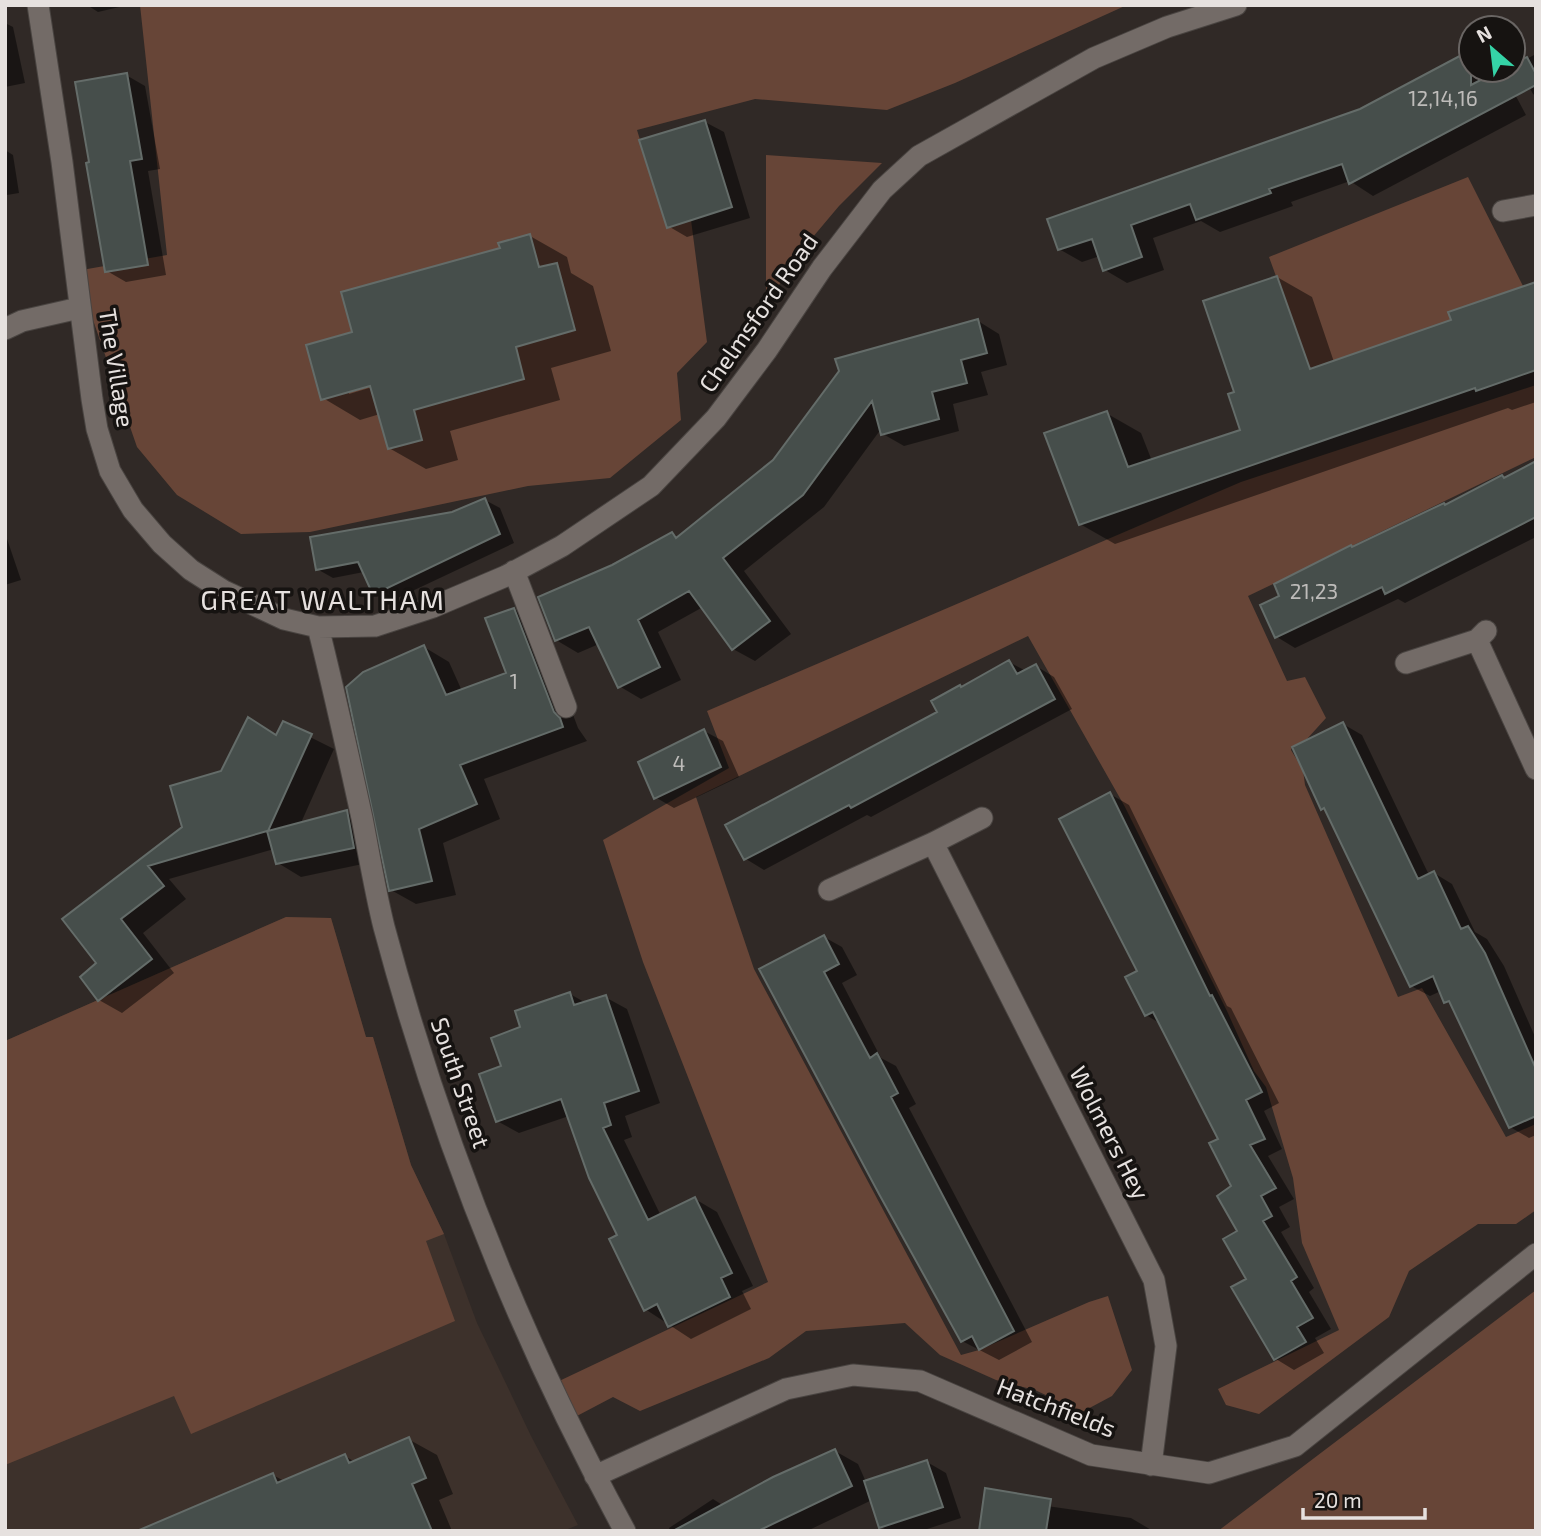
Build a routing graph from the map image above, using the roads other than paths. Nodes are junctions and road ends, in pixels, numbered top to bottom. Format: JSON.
{"nodes":[{"id":1,"x":38,"y":5,"type":"edge"},
{"id":2,"x":1236,"y":5,"type":"edge"},
{"id":3,"x":1536,"y":205,"type":"edge"},
{"id":4,"x":1503,"y":212,"type":"dead end"},
{"id":5,"x":79,"y":308,"type":"junction"},
{"id":6,"x":5,"y":329,"type":"edge"},
{"id":7,"x":514,"y":571,"type":"junction"},
{"id":8,"x":318,"y":627,"type":"junction"},
{"id":9,"x":1406,"y":663,"type":"dead end"},
{"id":10,"x":566,"y":707,"type":"dead end"},
{"id":11,"x":1536,"y":769,"type":"edge"},
{"id":12,"x":982,"y":818,"type":"dead end"},
{"id":13,"x":933,"y":843,"type":"junction"},
{"id":14,"x":829,"y":890,"type":"dead end"},
{"id":15,"x":1536,"y":1254,"type":"edge"},
{"id":16,"x":1151,"y":1465,"type":"junction"},
{"id":17,"x":595,"y":1476,"type":"junction"},
{"id":18,"x":625,"y":1531,"type":"edge"}],
"edges":[{"from":1,"to":5,"type":"street","name":"The Village"},
{"from":2,"to":7,"type":"street","name":"Chelmsford Road"},
{"from":3,"to":4,"type":"street"},
{"from":5,"to":6,"type":"street"},
{"from":5,"to":8,"type":"street","name":"The Village"},
{"from":7,"to":8,"type":"street","name":"Chelmsford Road"},
{"from":7,"to":10,"type":"street"},
{"from":8,"to":17,"type":"street","name":"South Street"},
{"from":9,"to":11,"type":"street"},
{"from":12,"to":13,"type":"street"},
{"from":13,"to":14,"type":"street"},
{"from":13,"to":16,"type":"street","name":"Wolmers Hey"},
{"from":15,"to":16,"type":"street","name":"Hatchfields"},
{"from":16,"to":17,"type":"street","name":"Hatchfields"},
{"from":17,"to":18,"type":"street","name":"South Street"}]}
